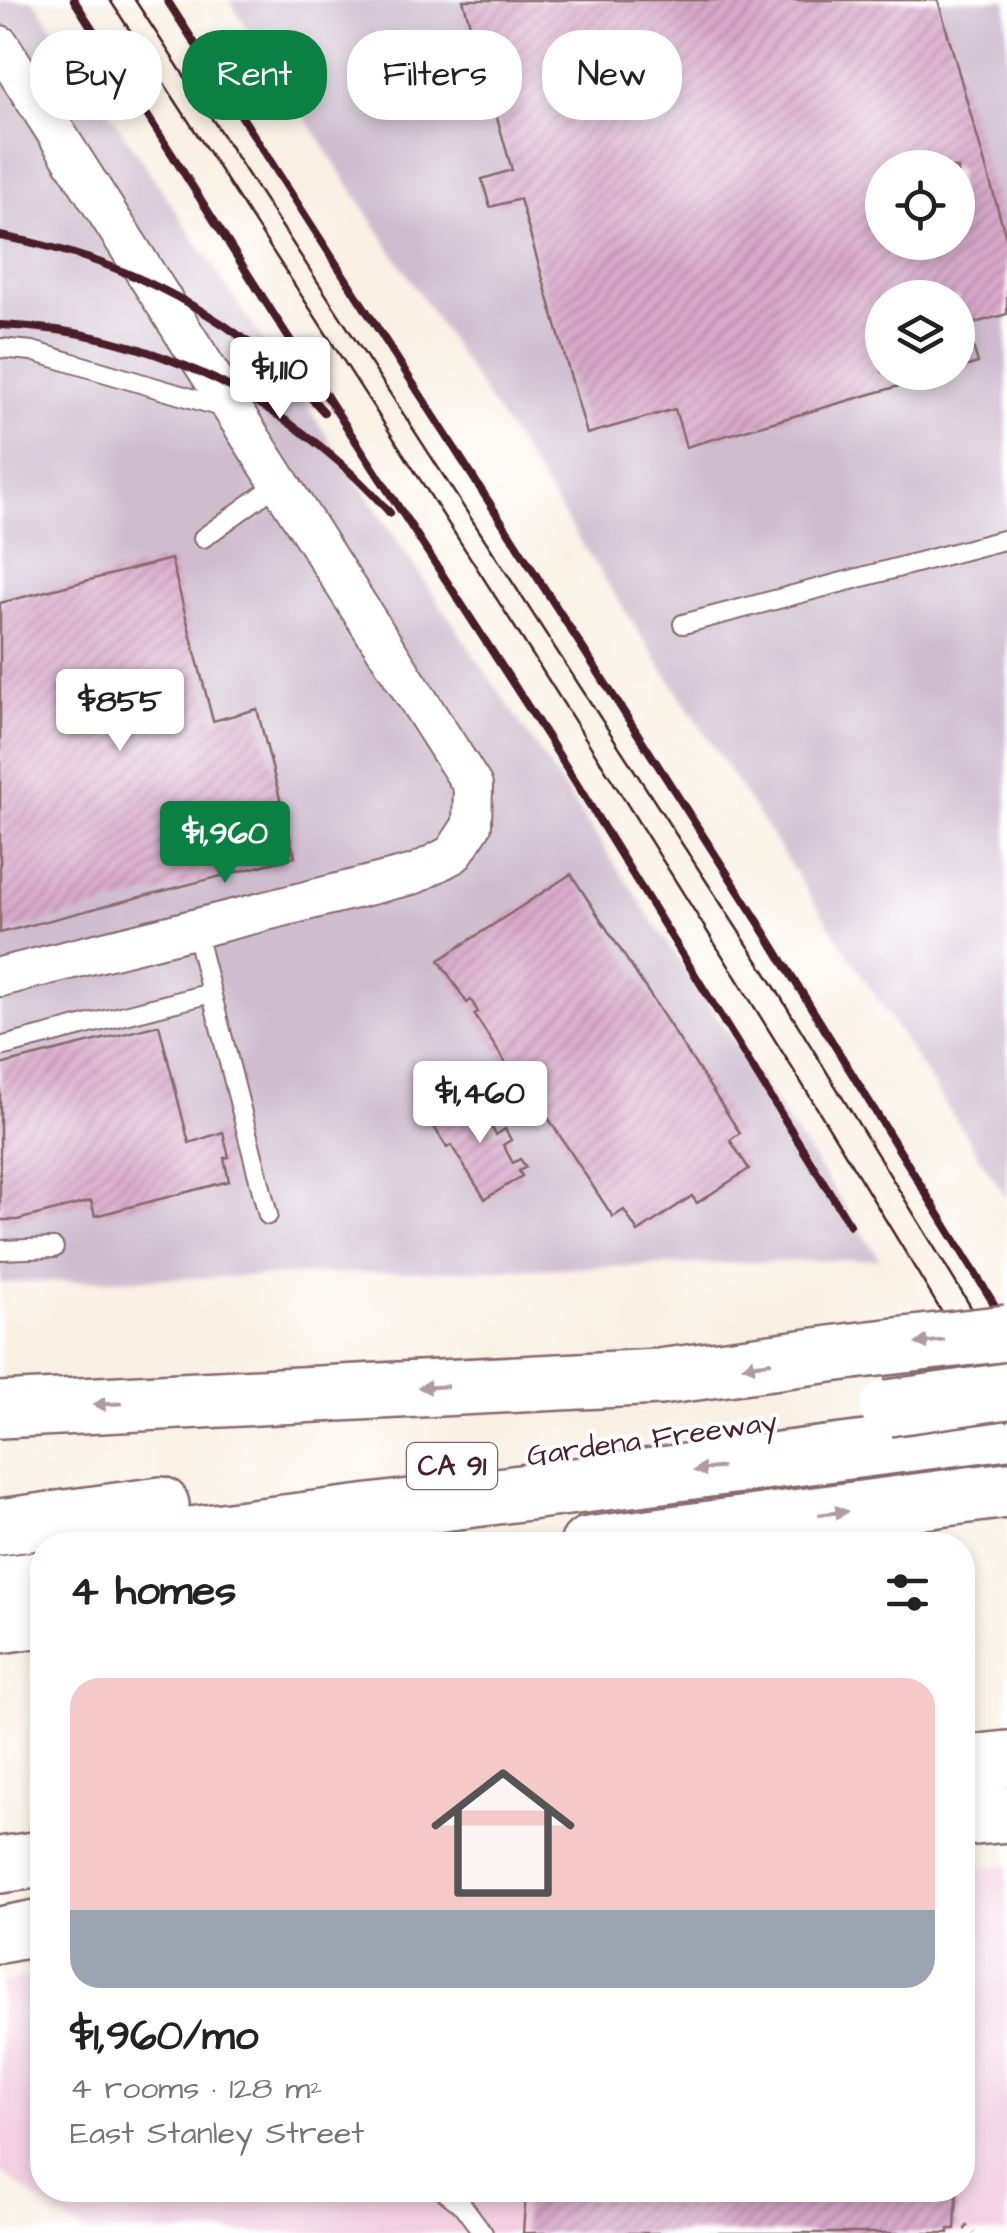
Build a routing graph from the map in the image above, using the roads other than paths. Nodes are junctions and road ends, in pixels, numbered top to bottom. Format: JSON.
{"nodes":[{"id":1,"x":0,"y":45,"type":"edge"},
{"id":2,"x":0,"y":348,"type":"edge"},
{"id":3,"x":233,"y":411,"type":"junction"},
{"id":4,"x":279,"y":483,"type":"junction"},
{"id":5,"x":203,"y":538,"type":"dead end"},
{"id":6,"x":1007,"y":539,"type":"edge"},
{"id":7,"x":683,"y":624,"type":"dead end"},
{"id":8,"x":194,"y":928,"type":"junction"},
{"id":9,"x":0,"y":977,"type":"edge"},
{"id":10,"x":211,"y":993,"type":"junction"},
{"id":11,"x":0,"y":1047,"type":"edge"},
{"id":12,"x":268,"y":1215,"type":"dead end"},
{"id":13,"x":54,"y":1248,"type":"dead end"},
{"id":14,"x":0,"y":1250,"type":"edge"},
{"id":15,"x":1007,"y":1333,"type":"edge"},
{"id":16,"x":1007,"y":1391,"type":"edge"},
{"id":17,"x":0,"y":1410,"type":"edge"},
{"id":18,"x":898,"y":1426,"type":"junction"},
{"id":19,"x":1007,"y":1431,"type":"edge"},
{"id":20,"x":1007,"y":1490,"type":"edge"},
{"id":21,"x":0,"y":1526,"type":"edge"},
{"id":22,"x":198,"y":1532,"type":"edge"},
{"id":23,"x":400,"y":1532,"type":"edge"},
{"id":24,"x":661,"y":1532,"type":"edge"},
{"id":25,"x":683,"y":1532,"type":"edge"},
{"id":26,"x":30,"y":1556,"type":"edge"},
{"id":27,"x":0,"y":1560,"type":"edge"},
{"id":28,"x":30,"y":1580,"type":"edge"},
{"id":29,"x":0,"y":1584,"type":"edge"},
{"id":30,"x":30,"y":1621,"type":"edge"},
{"id":31,"x":0,"y":1625,"type":"edge"},
{"id":32,"x":1007,"y":1759,"type":"edge"},
{"id":33,"x":975,"y":1763,"type":"edge"},
{"id":34,"x":1007,"y":1814,"type":"edge"},
{"id":35,"x":975,"y":1817,"type":"edge"},
{"id":36,"x":30,"y":1861,"type":"edge"},
{"id":37,"x":0,"y":1865,"type":"edge"},
{"id":38,"x":30,"y":1929,"type":"edge"},
{"id":39,"x":0,"y":1935,"type":"edge"},
{"id":40,"x":457,"y":2202,"type":"edge"},
{"id":41,"x":483,"y":2233,"type":"edge"}],
"edges":[{"from":1,"to":3,"type":"street"},
{"from":2,"to":3,"type":"lane"},
{"from":3,"to":4,"type":"street"},
{"from":4,"to":5,"type":"lane"},
{"from":4,"to":8,"type":"street"},
{"from":6,"to":7,"type":"lane"},
{"from":8,"to":9,"type":"street"},
{"from":8,"to":10,"type":"lane"},
{"from":10,"to":11,"type":"lane"},
{"from":10,"to":12,"type":"lane"},
{"from":13,"to":14,"type":"lane"},
{"from":15,"to":17,"type":"main road","one_way":true,"bridge":true},
{"from":16,"to":18,"type":"main road","name":"Gardena Freeway","number":"CA 91","bridge":true},
{"from":18,"to":19,"type":"main road"},
{"from":18,"to":21,"type":"main road","name":"Gardena Freeway","number":"CA 91"},
{"from":18,"to":22,"type":"main road","one_way":true},
{"from":25,"to":20,"type":"main road","one_way":true},
{"from":23,"to":24,"type":"main road"},
{"from":26,"to":27,"type":"main road"},
{"from":28,"to":29,"type":"main road"},
{"from":30,"to":31,"type":"main road"},
{"from":32,"to":33,"type":"main road"},
{"from":34,"to":35,"type":"main road"},
{"from":36,"to":37,"type":"main road"},
{"from":38,"to":39,"type":"main road"},
{"from":40,"to":41,"type":"lane"}]}
